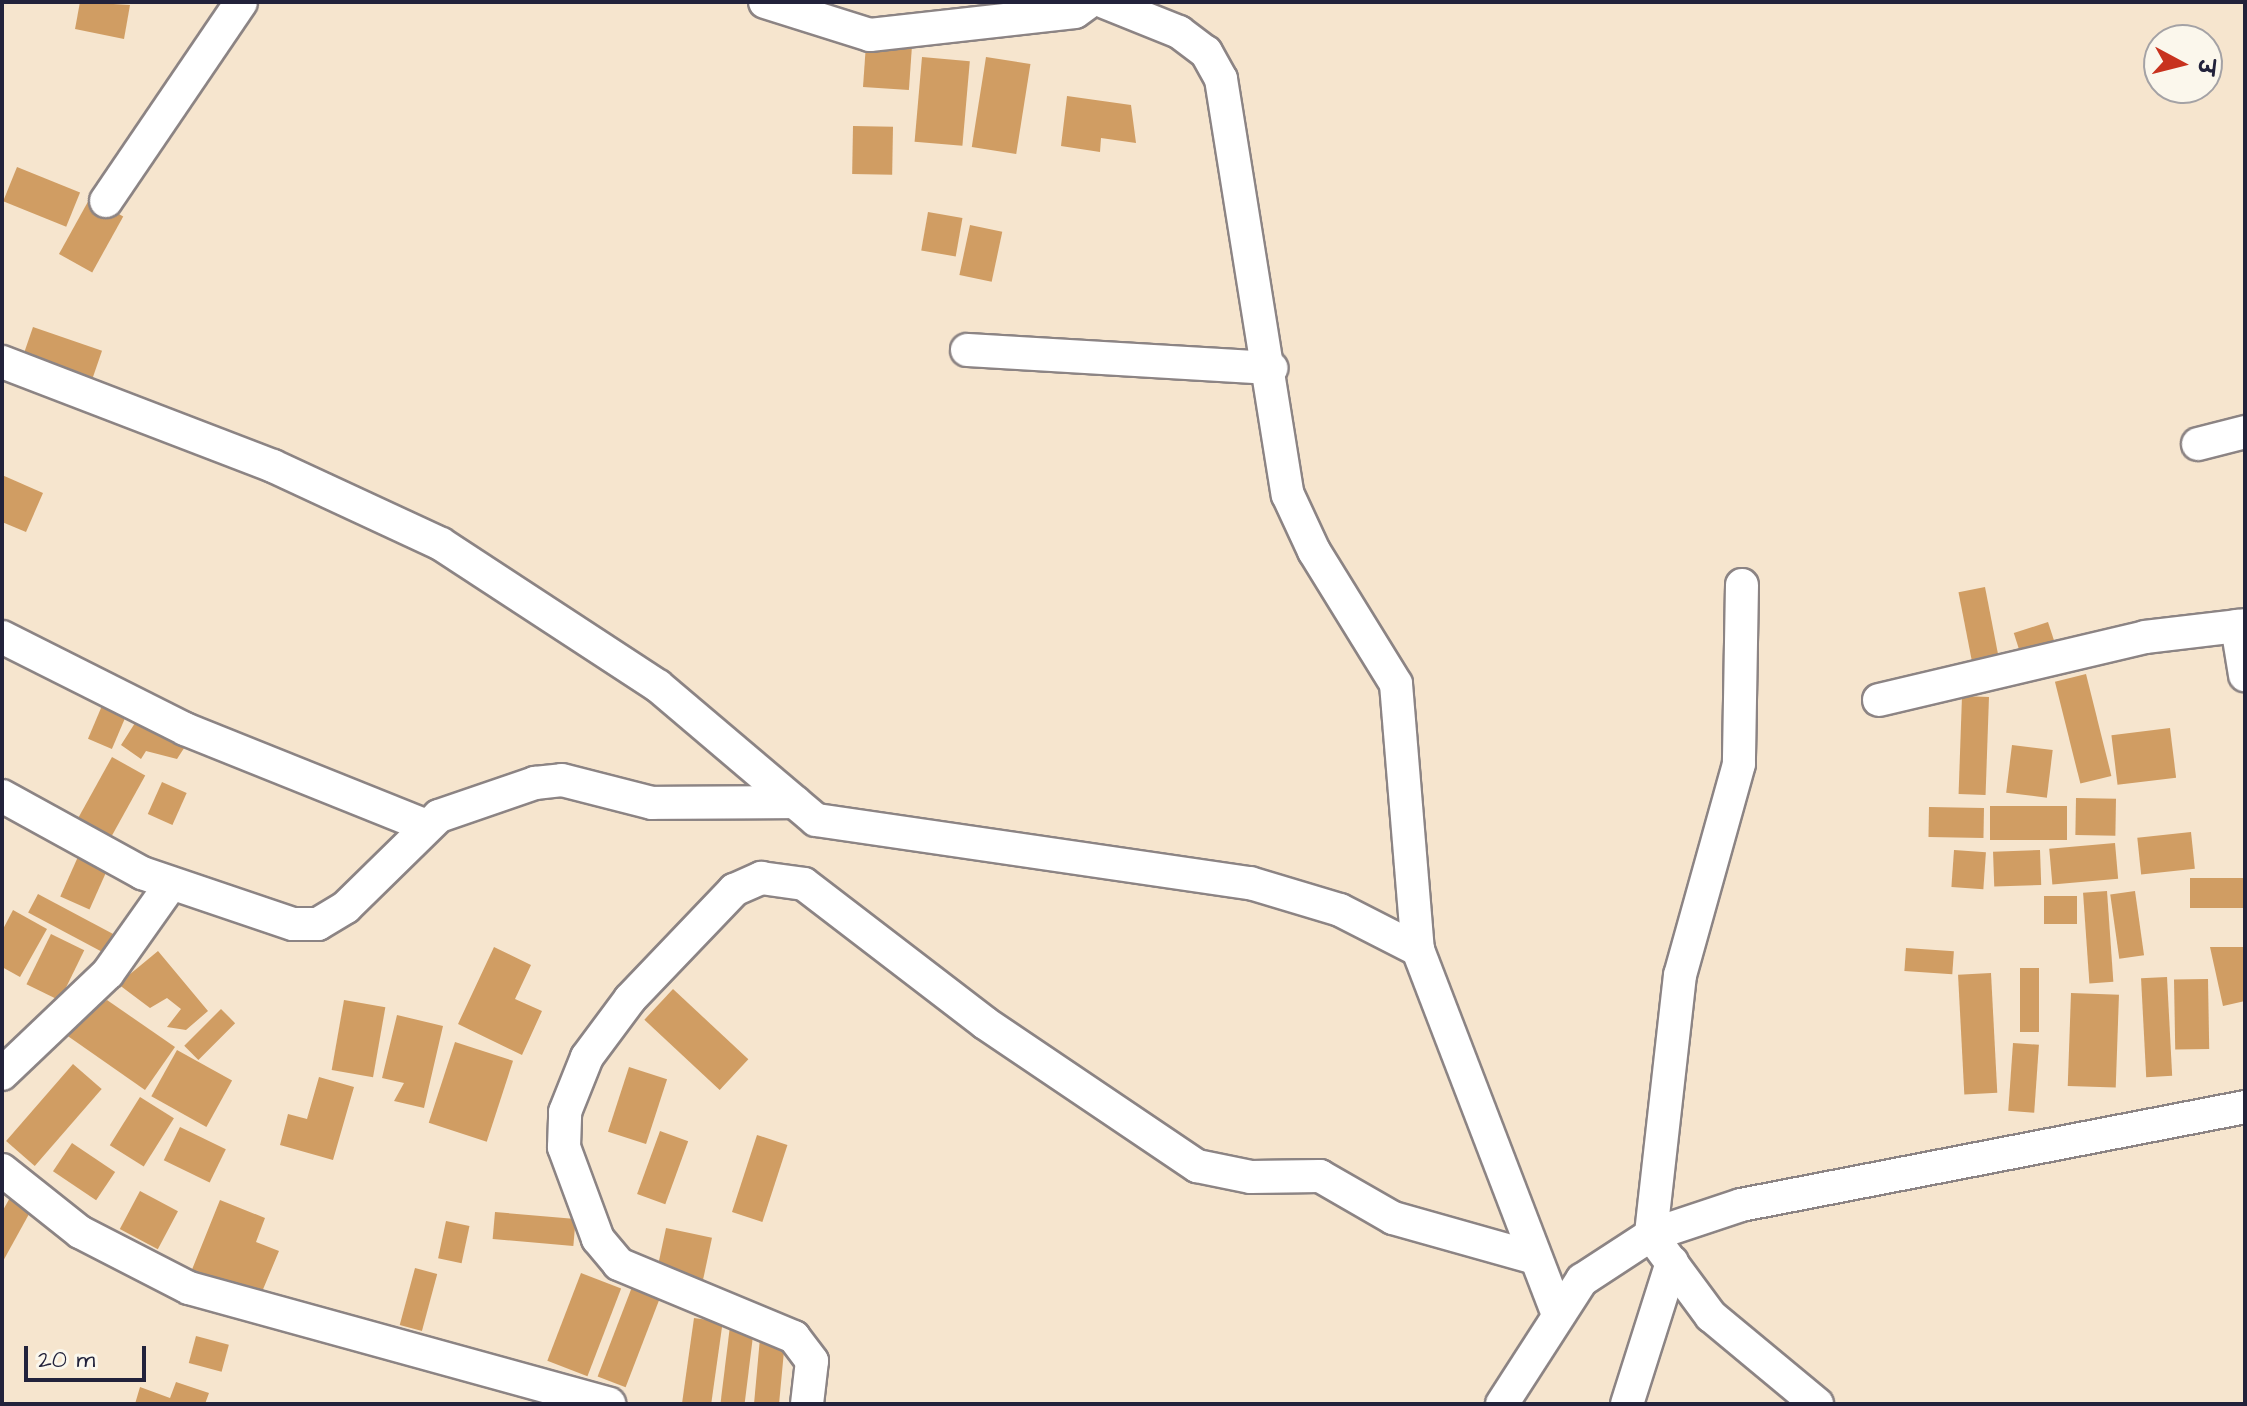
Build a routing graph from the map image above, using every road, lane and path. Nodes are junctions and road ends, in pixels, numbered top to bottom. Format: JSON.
{"nodes":[{"id":1,"x":241,"y":2,"type":"edge"},
{"id":2,"x":765,"y":2,"type":"edge"},
{"id":3,"x":1089,"y":2,"type":"edge"},
{"id":4,"x":1104,"y":2,"type":"edge"},
{"id":5,"x":106,"y":201,"type":"dead end"},
{"id":6,"x":967,"y":350,"type":"dead end"},
{"id":7,"x":2,"y":362,"type":"edge"},
{"id":8,"x":1271,"y":368,"type":"junction"},
{"id":9,"x":2245,"y":432,"type":"edge"},
{"id":10,"x":2198,"y":444,"type":"dead end"},
{"id":11,"x":1742,"y":585,"type":"dead end"},
{"id":12,"x":2241,"y":625,"type":"edge"},
{"id":13,"x":2,"y":637,"type":"edge"},
{"id":14,"x":2245,"y":675,"type":"edge"},
{"id":15,"x":1879,"y":700,"type":"dead end"},
{"id":16,"x":2,"y":796,"type":"edge"},
{"id":17,"x":795,"y":802,"type":"junction"},
{"id":18,"x":426,"y":826,"type":"junction"},
{"id":19,"x":171,"y":884,"type":"junction"},
{"id":20,"x":1418,"y":950,"type":"junction"},
{"id":21,"x":2,"y":1074,"type":"edge"},
{"id":22,"x":2245,"y":1107,"type":"edge"},
{"id":23,"x":2,"y":1170,"type":"edge"},
{"id":24,"x":1651,"y":1235,"type":"junction"},
{"id":25,"x":1535,"y":1258,"type":"junction"},
{"id":26,"x":1672,"y":1262,"type":"junction"},
{"id":27,"x":1557,"y":1313,"type":"junction"},
{"id":28,"x":609,"y":1404,"type":"edge"},
{"id":29,"x":807,"y":1404,"type":"edge"},
{"id":30,"x":1502,"y":1404,"type":"edge"},
{"id":31,"x":1627,"y":1404,"type":"edge"},
{"id":32,"x":1817,"y":1404,"type":"edge"}],
"edges":[{"from":1,"to":5,"type":"street"},
{"from":2,"to":3,"type":"street"},
{"from":4,"to":8,"type":"street"},
{"from":6,"to":8,"type":"street"},
{"from":7,"to":17,"type":"street"},
{"from":8,"to":20,"type":"street"},
{"from":9,"to":10,"type":"street"},
{"from":11,"to":24,"type":"street"},
{"from":12,"to":14,"type":"street"},
{"from":12,"to":15,"type":"street"},
{"from":13,"to":18,"type":"street"},
{"from":16,"to":19,"type":"street"},
{"from":17,"to":18,"type":"street"},
{"from":17,"to":20,"type":"street"},
{"from":18,"to":19,"type":"street"},
{"from":19,"to":21,"type":"street"},
{"from":20,"to":25,"type":"street"},
{"from":22,"to":24,"type":"street"},
{"from":23,"to":28,"type":"street"},
{"from":24,"to":26,"type":"street"},
{"from":24,"to":27,"type":"street"},
{"from":25,"to":27,"type":"street"},
{"from":25,"to":29,"type":"street"},
{"from":26,"to":31,"type":"street"},
{"from":26,"to":32,"type":"street"},
{"from":27,"to":30,"type":"street"}]}
